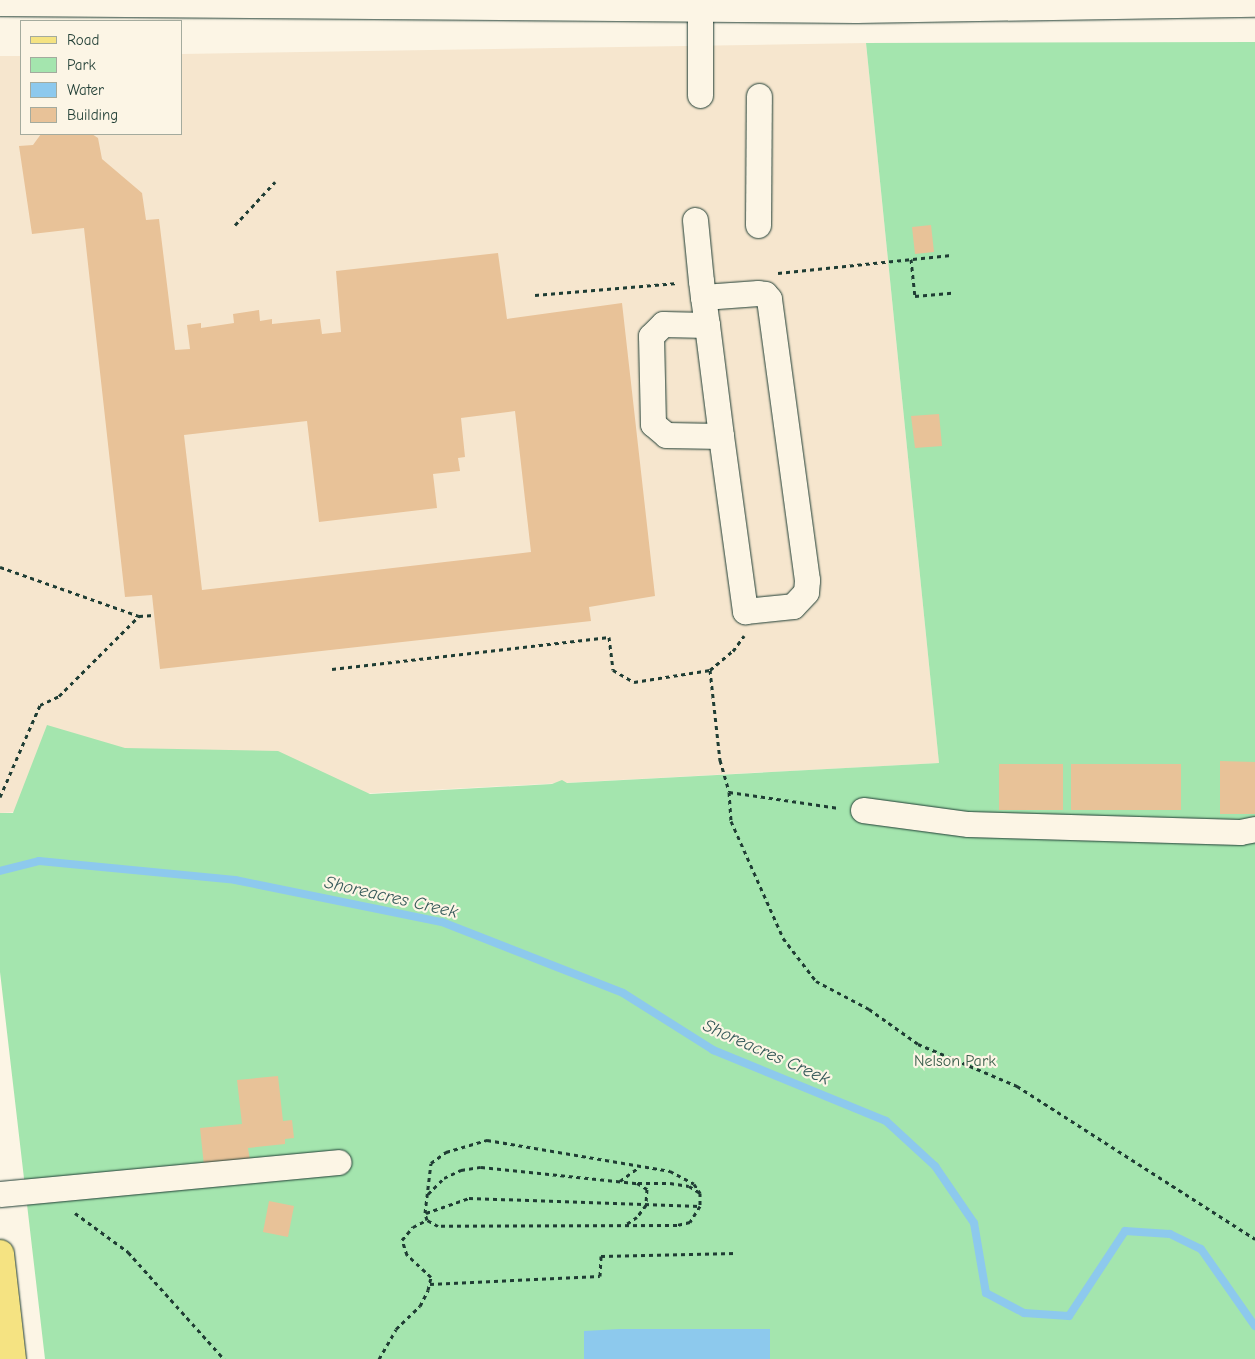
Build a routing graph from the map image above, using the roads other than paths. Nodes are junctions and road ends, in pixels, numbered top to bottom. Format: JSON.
{"nodes":[{"id":1,"x":122,"y":1,"type":"edge"},
{"id":2,"x":0,"y":3,"type":"edge"},
{"id":3,"x":1255,"y":4,"type":"edge"},
{"id":4,"x":856,"y":5,"type":"edge"},
{"id":5,"x":700,"y":8,"type":"junction"},
{"id":6,"x":700,"y":95,"type":"dead end"},
{"id":7,"x":759,"y":96,"type":"dead end"},
{"id":8,"x":695,"y":220,"type":"dead end"},
{"id":9,"x":758,"y":225,"type":"dead end"},
{"id":10,"x":703,"y":297,"type":"junction"},
{"id":11,"x":707,"y":325,"type":"junction"},
{"id":12,"x":721,"y":436,"type":"junction"},
{"id":13,"x":863,"y":810,"type":"road end"},
{"id":14,"x":1255,"y":829,"type":"edge"},
{"id":15,"x":338,"y":1162,"type":"dead end"},
{"id":16,"x":0,"y":1194,"type":"edge"},
{"id":17,"x":0,"y":1254,"type":"edge"},
{"id":18,"x":12,"y":1359,"type":"edge"}],
"edges":[{"from":1,"to":2,"type":"street"},
{"from":1,"to":5,"type":"street"},
{"from":3,"to":4,"type":"street"},
{"from":4,"to":5,"type":"street"},
{"from":5,"to":6,"type":"street"},
{"from":7,"to":9,"type":"street"},
{"from":8,"to":10,"type":"street"},
{"from":10,"to":11,"type":"street"},
{"from":10,"to":12,"type":"street"},
{"from":11,"to":12,"type":"street"},
{"from":11,"to":12,"type":"street"},
{"from":13,"to":14,"type":"street"},
{"from":15,"to":16,"type":"street"},
{"from":17,"to":18,"type":"main road"}]}
